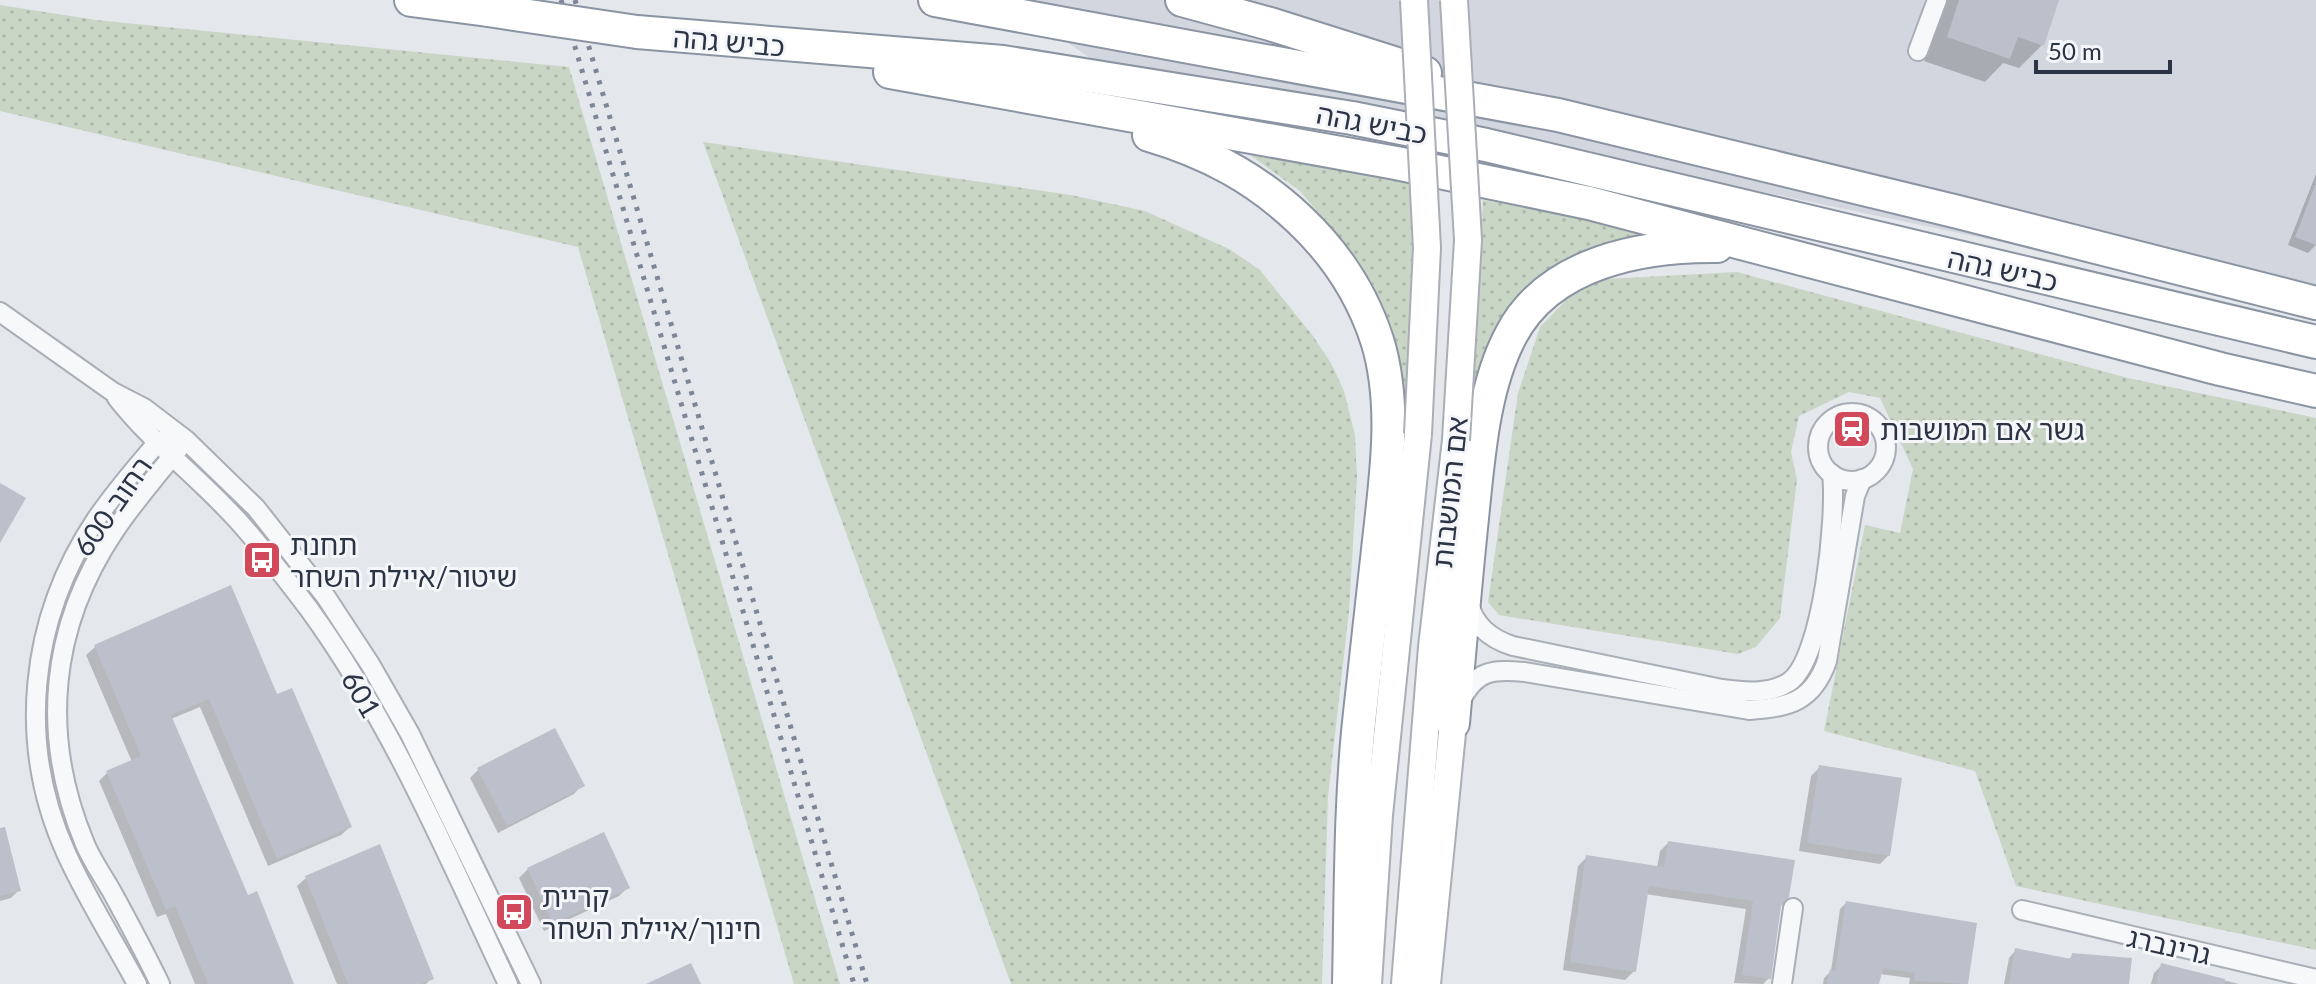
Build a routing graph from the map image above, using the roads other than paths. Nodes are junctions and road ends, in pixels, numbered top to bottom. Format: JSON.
{"nodes":[{"id":1,"x":411,"y":0,"type":"edge"},
{"id":2,"x":935,"y":0,"type":"edge"},
{"id":3,"x":1182,"y":0,"type":"edge"},
{"id":4,"x":1414,"y":0,"type":"edge"},
{"id":5,"x":1454,"y":0,"type":"edge"},
{"id":6,"x":1937,"y":0,"type":"edge"},
{"id":7,"x":710,"y":40,"type":"junction"},
{"id":8,"x":1918,"y":51,"type":"dead end"},
{"id":9,"x":997,"y":90,"type":"junction"},
{"id":10,"x":1558,"y":115,"type":"junction"},
{"id":11,"x":1753,"y":247,"type":"junction"},
{"id":12,"x":2316,"y":303,"type":"edge"},
{"id":13,"x":0,"y":312,"type":"edge"},
{"id":14,"x":2316,"y":342,"type":"edge"},
{"id":15,"x":2316,"y":391,"type":"edge"},
{"id":16,"x":113,"y":392,"type":"junction"},
{"id":17,"x":134,"y":420,"type":"junction"},
{"id":18,"x":186,"y":440,"type":"junction"},
{"id":19,"x":158,"y":442,"type":"junction"},
{"id":20,"x":172,"y":456,"type":"junction"},
{"id":21,"x":130,"y":474,"type":"junction"},
{"id":22,"x":1832,"y":474,"type":"junction"},
{"id":23,"x":1862,"y":479,"type":"junction"},
{"id":24,"x":198,"y":481,"type":"junction"},
{"id":25,"x":147,"y":487,"type":"junction"},
{"id":26,"x":1466,"y":578,"type":"junction"},
{"id":27,"x":1453,"y":723,"type":"junction"},
{"id":28,"x":1793,"y":908,"type":"dead end"},
{"id":29,"x":2022,"y":910,"type":"dead end"},
{"id":30,"x":2316,"y":979,"type":"edge"},
{"id":31,"x":137,"y":984,"type":"edge"},
{"id":32,"x":160,"y":984,"type":"edge"},
{"id":33,"x":508,"y":984,"type":"edge"},
{"id":34,"x":531,"y":984,"type":"edge"},
{"id":35,"x":1349,"y":984,"type":"edge"},
{"id":36,"x":1368,"y":984,"type":"edge"},
{"id":37,"x":1405,"y":984,"type":"edge"},
{"id":38,"x":1427,"y":984,"type":"edge"},
{"id":39,"x":1782,"y":984,"type":"edge"}],
"edges":[{"from":1,"to":7,"type":"highway","name":"כביש גהה","bridge":true},
{"from":2,"to":10,"type":"highway","name":"כביש גהה"},
{"from":3,"to":10,"type":"highway"},
{"from":4,"to":36,"type":"main road","name":"אם המושבות","bridge":true},
{"from":5,"to":37,"type":"main road","name":"אם המושבות","bridge":true},
{"from":6,"to":8,"type":"street"},
{"from":7,"to":9,"type":"highway"},
{"from":7,"to":14,"type":"highway","name":"כביש גהה"},
{"from":9,"to":11,"type":"highway"},
{"from":9,"to":35,"type":"highway"},
{"from":10,"to":12,"type":"highway","name":"כביש גהה"},
{"from":11,"to":15,"type":"highway"},
{"from":11,"to":26,"type":"highway"},
{"from":13,"to":16,"type":"street"},
{"from":16,"to":17,"type":"street","name":"601"},
{"from":16,"to":18,"type":"street","name":"601"},
{"from":17,"to":19,"type":"street","name":"601"},
{"from":17,"to":21,"type":"street"},
{"from":18,"to":19,"type":"street","name":"רחוב 600"},
{"from":18,"to":20,"type":"street","name":"רחוב 600"},
{"from":18,"to":34,"type":"street","name":"601"},
{"from":19,"to":20,"type":"street","name":"601"},
{"from":19,"to":21,"type":"street","name":"רחוב 600"},
{"from":20,"to":24,"type":"street","name":"601"},
{"from":20,"to":25,"type":"street","name":"רחוב 600"},
{"from":21,"to":31,"type":"street","name":"רחוב 600"},
{"from":22,"to":23,"type":"street"},
{"from":22,"to":23,"type":"street"},
{"from":22,"to":26,"type":"street"},
{"from":23,"to":27,"type":"street"},
{"from":24,"to":25,"type":"street"},
{"from":24,"to":33,"type":"street","name":"601"},
{"from":25,"to":32,"type":"street","name":"רחוב 600"},
{"from":26,"to":27,"type":"highway"},
{"from":27,"to":38,"type":"main road"},
{"from":28,"to":39,"type":"street"},
{"from":29,"to":30,"type":"street","name":"גרינברג"}]}
